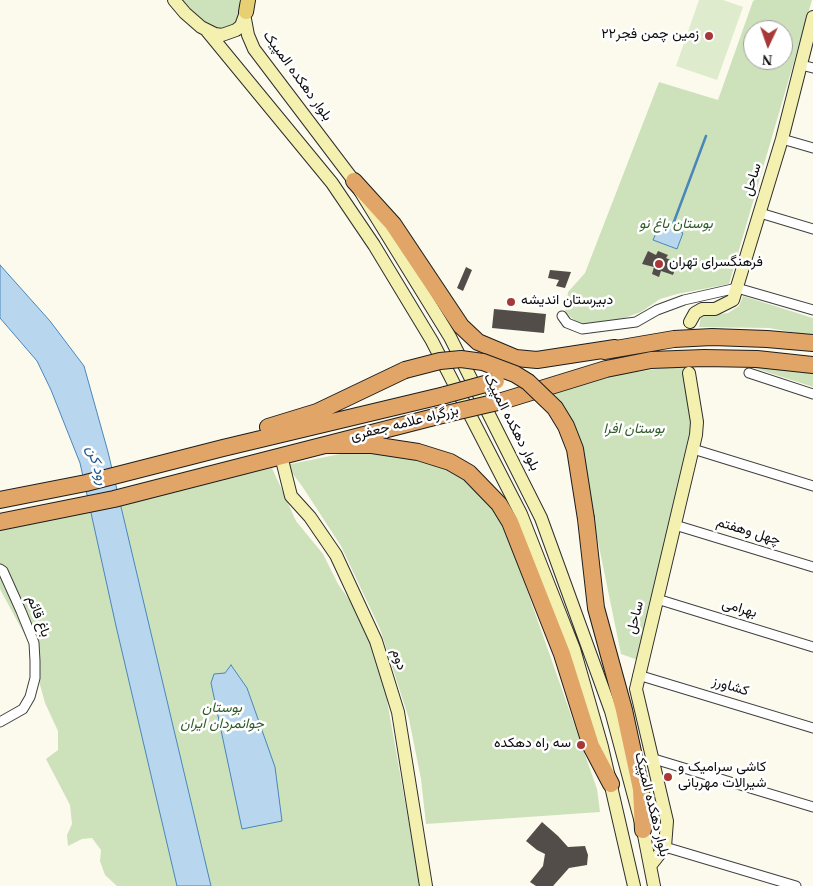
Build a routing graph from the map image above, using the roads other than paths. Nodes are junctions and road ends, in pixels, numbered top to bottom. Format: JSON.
{"nodes":[{"id":1,"x":174,"y":0,"type":"edge"},
{"id":2,"x":246,"y":8,"type":"edge"},
{"id":3,"x":813,"y":17,"type":"edge"},
{"id":4,"x":207,"y":31,"type":"junction"},
{"id":5,"x":807,"y":67,"type":"edge"},
{"id":6,"x":782,"y":139,"type":"junction"},
{"id":7,"x":813,"y":148,"type":"edge"},
{"id":8,"x":354,"y":182,"type":"junction"},
{"id":9,"x":760,"y":213,"type":"junction"},
{"id":10,"x":813,"y":229,"type":"edge"},
{"id":11,"x":737,"y":288,"type":"junction"},
{"id":12,"x":813,"y":310,"type":"edge"},
{"id":13,"x":562,"y":316,"type":"dead end"},
{"id":14,"x":690,"y":322,"type":"dead end"},
{"id":15,"x":813,"y":343,"type":"edge"},
{"id":16,"x":615,"y":348,"type":"junction"},
{"id":17,"x":813,"y":365,"type":"edge"},
{"id":18,"x":688,"y":373,"type":"dead end"},
{"id":19,"x":749,"y":373,"type":"dead end"},
{"id":20,"x":813,"y":394,"type":"edge"},
{"id":21,"x":325,"y":445,"type":"junction"},
{"id":22,"x":223,"y":448,"type":"junction"},
{"id":23,"x":694,"y":449,"type":"junction"},
{"id":24,"x":283,"y":464,"type":"dead end"},
{"id":25,"x":813,"y":486,"type":"edge"},
{"id":26,"x":0,"y":500,"type":"edge"},
{"id":27,"x":0,"y":522,"type":"edge"},
{"id":28,"x":675,"y":525,"type":"junction"},
{"id":29,"x":813,"y":567,"type":"edge"},
{"id":30,"x":0,"y":569,"type":"edge"},
{"id":31,"x":657,"y":599,"type":"junction"},
{"id":32,"x":813,"y":647,"type":"edge"},
{"id":33,"x":638,"y":675,"type":"junction"},
{"id":34,"x":0,"y":722,"type":"edge"},
{"id":35,"x":813,"y":728,"type":"edge"},
{"id":36,"x":654,"y":759,"type":"junction"},
{"id":37,"x":611,"y":784,"type":"junction"},
{"id":38,"x":813,"y":807,"type":"edge"},
{"id":39,"x":642,"y":830,"type":"junction"},
{"id":40,"x":665,"y":846,"type":"junction"},
{"id":41,"x":650,"y":866,"type":"junction"},
{"id":42,"x":426,"y":886,"type":"edge"},
{"id":43,"x":634,"y":886,"type":"edge"},
{"id":44,"x":654,"y":886,"type":"edge"},
{"id":45,"x":796,"y":886,"type":"edge"}],
"edges":[{"from":1,"to":4,"type":"main road"},
{"from":2,"to":4,"type":"main road"},
{"from":2,"to":8,"type":"main road","name":"بلوار دهکده المپیک"},
{"from":3,"to":5,"type":"main road","name":"ساحل"},
{"from":4,"to":37,"type":"main road"},
{"from":5,"to":6,"type":"main road","name":"ساحل"},
{"from":6,"to":7,"type":"street"},
{"from":6,"to":9,"type":"main road","name":"ساحل"},
{"from":8,"to":16,"type":"highway"},
{"from":8,"to":39,"type":"main road","name":"بلوار دهکده المپیک"},
{"from":9,"to":10,"type":"street"},
{"from":9,"to":11,"type":"main road","name":"ساحل"},
{"from":11,"to":12,"type":"street"},
{"from":11,"to":13,"type":"street"},
{"from":11,"to":14,"type":"main road","name":"ساحل"},
{"from":15,"to":16,"type":"highway","name":"بزرگراه علامه جعفری"},
{"from":16,"to":22,"type":"highway","name":"بزرگراه علامه جعفری","bridge":true},
{"from":17,"to":21,"type":"highway","name":"بزرگراه علامه جعفری","bridge":true},
{"from":18,"to":23,"type":"main road","name":"ساحل"},
{"from":19,"to":20,"type":"street"},
{"from":21,"to":27,"type":"highway","name":"بزرگراه علامه جعفری"},
{"from":21,"to":37,"type":"highway"},
{"from":22,"to":26,"type":"highway","name":"بزرگراه علامه جعفری"},
{"from":22,"to":39,"type":"highway","bridge":true},
{"from":23,"to":25,"type":"street"},
{"from":23,"to":28,"type":"main road","name":"ساحل"},
{"from":24,"to":42,"type":"main road","name":"دوم"},
{"from":28,"to":29,"type":"street","name":"چهل وهفتم"},
{"from":28,"to":31,"type":"main road","name":"ساحل"},
{"from":30,"to":34,"type":"street","name":"باغ قائم"},
{"from":31,"to":32,"type":"street","name":"بهرامی"},
{"from":31,"to":33,"type":"main road","name":"ساحل"},
{"from":33,"to":35,"type":"street","name":"کشاورز"},
{"from":33,"to":36,"type":"main road","name":"ساحل"},
{"from":36,"to":38,"type":"street"},
{"from":36,"to":40,"type":"main road","name":"ساحل"},
{"from":37,"to":43,"type":"main road"},
{"from":39,"to":41,"type":"main road","name":"بلوار دهکده المپیک"},
{"from":40,"to":41,"type":"main road"},
{"from":40,"to":45,"type":"street"},
{"from":41,"to":44,"type":"main road","name":"بلوار دهکده المپیک"}]}
